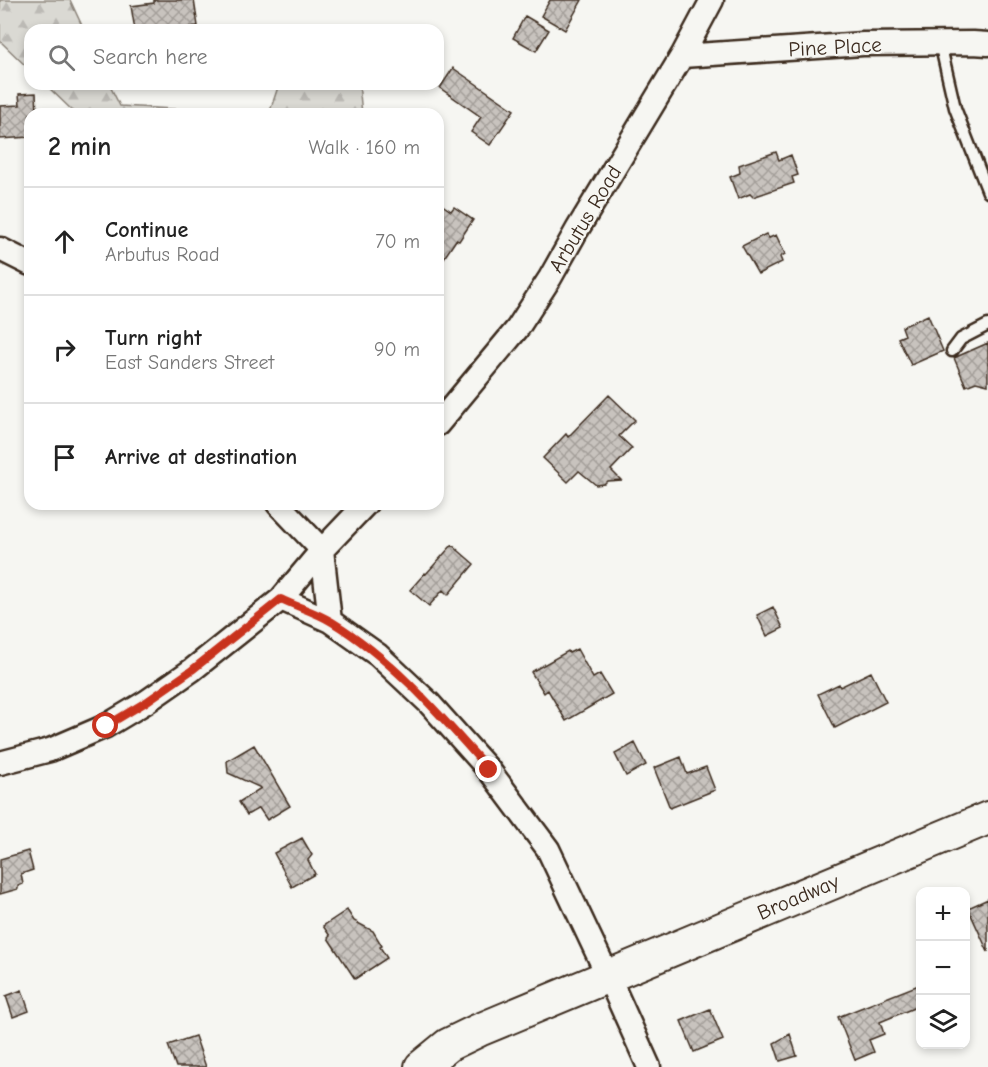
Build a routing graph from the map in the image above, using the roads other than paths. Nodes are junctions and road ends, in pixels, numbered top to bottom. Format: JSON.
{"nodes":[{"id":1,"x":712,"y":0,"type":"edge"},
{"id":2,"x":940,"y":43,"type":"junction"},
{"id":3,"x":988,"y":44,"type":"edge"},
{"id":4,"x":682,"y":56,"type":"junction"},
{"id":5,"x":988,"y":192,"type":"edge"},
{"id":6,"x":0,"y":249,"type":"edge"},
{"id":7,"x":24,"y":261,"type":"edge"},
{"id":8,"x":988,"y":325,"type":"edge"},
{"id":9,"x":952,"y":351,"type":"dead end"},
{"id":10,"x":444,"y":417,"type":"edge"},
{"id":11,"x":284,"y":510,"type":"edge"},
{"id":12,"x":360,"y":510,"type":"edge"},
{"id":13,"x":322,"y":550,"type":"junction"},
{"id":14,"x":281,"y":599,"type":"junction"},
{"id":15,"x":330,"y":621,"type":"junction"},
{"id":16,"x":0,"y":763,"type":"edge"},
{"id":17,"x":988,"y":818,"type":"edge"},
{"id":18,"x":608,"y":976,"type":"junction"},
{"id":19,"x":422,"y":1067,"type":"edge"},
{"id":20,"x":649,"y":1067,"type":"edge"}],
"edges":[{"from":1,"to":4,"type":"street","name":"Arbutus Road"},
{"from":2,"to":3,"type":"street","name":"Pine Place"},
{"from":2,"to":4,"type":"street","name":"Pine Place"},
{"from":2,"to":5,"type":"lane"},
{"from":4,"to":10,"type":"street","name":"Arbutus Road"},
{"from":6,"to":7,"type":"street"},
{"from":8,"to":9,"type":"lane"},
{"from":11,"to":13,"type":"street"},
{"from":12,"to":13,"type":"street"},
{"from":13,"to":14,"type":"street"},
{"from":13,"to":15,"type":"street"},
{"from":14,"to":15,"type":"street"},
{"from":14,"to":16,"type":"street"},
{"from":15,"to":18,"type":"street"},
{"from":17,"to":18,"type":"main road","name":"Broadway"},
{"from":18,"to":19,"type":"main road","name":"Broadway"},
{"from":18,"to":20,"type":"street"}]}
